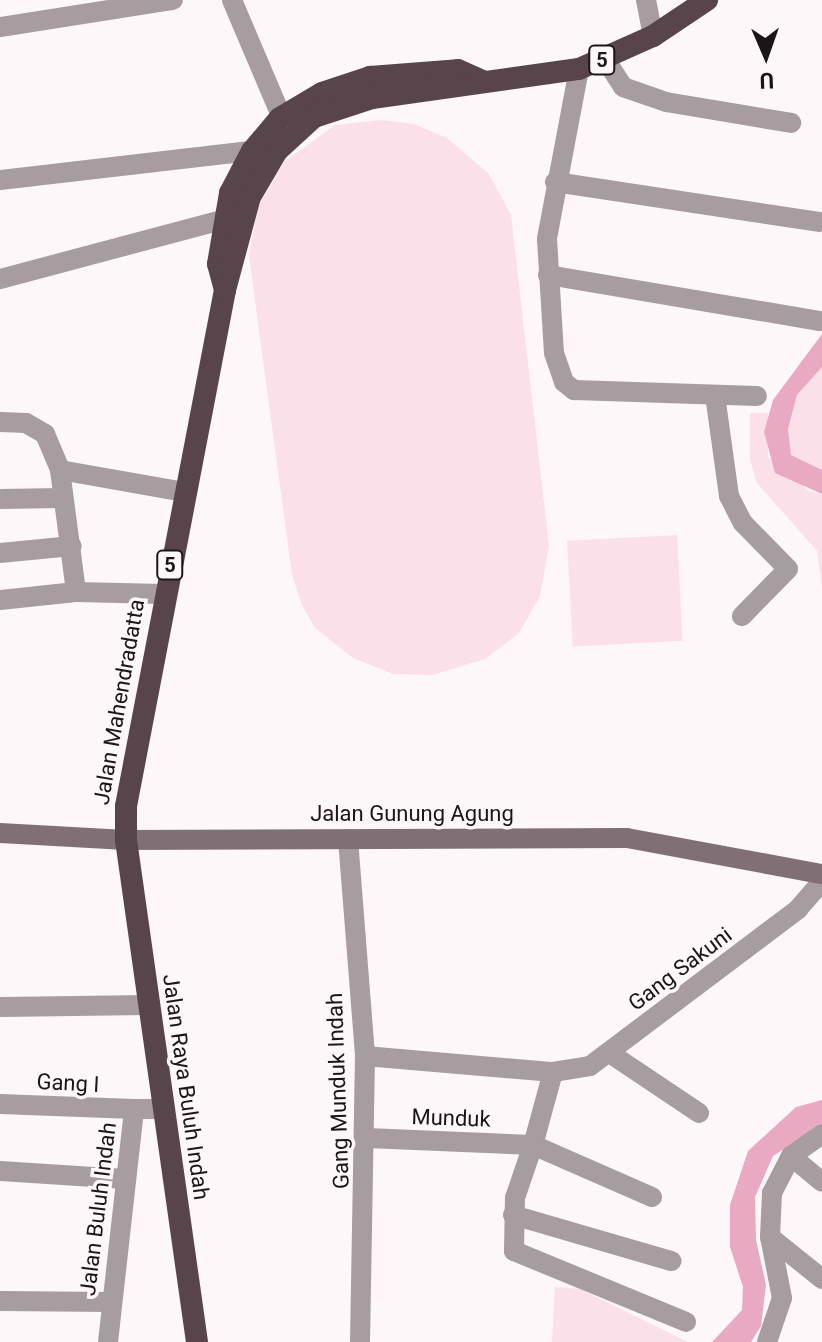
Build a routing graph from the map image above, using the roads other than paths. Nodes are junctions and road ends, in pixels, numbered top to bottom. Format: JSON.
{"nodes":[{"id":1,"x":173,"y":0,"type":"edge"},
{"id":2,"x":232,"y":0,"type":"edge"},
{"id":3,"x":646,"y":0,"type":"edge"},
{"id":4,"x":707,"y":0,"type":"edge"},
{"id":5,"x":0,"y":27,"type":"edge"},
{"id":6,"x":653,"y":36,"type":"junction"},
{"id":7,"x":605,"y":59,"type":"junction"},
{"id":8,"x":579,"y":69,"type":"junction"},
{"id":9,"x":791,"y":123,"type":"dead end"},
{"id":10,"x":285,"y":127,"type":"junction"},
{"id":11,"x":252,"y":151,"type":"junction"},
{"id":12,"x":0,"y":180,"type":"edge"},
{"id":13,"x":555,"y":182,"type":"junction"},
{"id":14,"x":222,"y":220,"type":"junction"},
{"id":15,"x":819,"y":222,"type":"dead end"},
{"id":16,"x":548,"y":275,"type":"junction"},
{"id":17,"x":0,"y":279,"type":"edge"},
{"id":18,"x":225,"y":290,"type":"junction"},
{"id":19,"x":820,"y":321,"type":"dead end"},
{"id":20,"x":715,"y":395,"type":"junction"},
{"id":21,"x":757,"y":396,"type":"dead end"},
{"id":22,"x":0,"y":422,"type":"edge"},
{"id":23,"x":60,"y":470,"type":"junction"},
{"id":24,"x":185,"y":492,"type":"junction"},
{"id":25,"x":63,"y":498,"type":"junction"},
{"id":26,"x":0,"y":499,"type":"edge"},
{"id":27,"x":72,"y":546,"type":"junction"},
{"id":28,"x":0,"y":553,"type":"edge"},
{"id":29,"x":76,"y":592,"type":"junction"},
{"id":30,"x":164,"y":594,"type":"junction"},
{"id":31,"x":0,"y":600,"type":"edge"},
{"id":32,"x":742,"y":616,"type":"dead end"},
{"id":33,"x":0,"y":833,"type":"edge"},
{"id":34,"x":348,"y":839,"type":"junction"},
{"id":35,"x":126,"y":840,"type":"junction"},
{"id":36,"x":822,"y":874,"type":"edge"},
{"id":37,"x":822,"y":881,"type":"edge"},
{"id":38,"x":148,"y":1005,"type":"junction"},
{"id":39,"x":0,"y":1007,"type":"edge"},
{"id":40,"x":611,"y":1054,"type":"junction"},
{"id":41,"x":365,"y":1056,"type":"junction"},
{"id":42,"x":553,"y":1072,"type":"junction"},
{"id":43,"x":0,"y":1104,"type":"edge"},
{"id":44,"x":134,"y":1109,"type":"junction"},
{"id":45,"x":162,"y":1109,"type":"junction"},
{"id":46,"x":699,"y":1113,"type":"dead end"},
{"id":47,"x":822,"y":1134,"type":"edge"},
{"id":48,"x":367,"y":1138,"type":"junction"},
{"id":49,"x":533,"y":1145,"type":"junction"},
{"id":50,"x":791,"y":1156,"type":"junction"},
{"id":51,"x":0,"y":1171,"type":"edge"},
{"id":52,"x":125,"y":1179,"type":"junction"},
{"id":53,"x":822,"y":1182,"type":"edge"},
{"id":54,"x":652,"y":1197,"type":"dead end"},
{"id":55,"x":513,"y":1215,"type":"junction"},
{"id":56,"x":770,"y":1237,"type":"junction"},
{"id":57,"x":671,"y":1261,"type":"dead end"},
{"id":58,"x":822,"y":1279,"type":"edge"},
{"id":59,"x":0,"y":1301,"type":"edge"},
{"id":60,"x":110,"y":1302,"type":"junction"},
{"id":61,"x":686,"y":1322,"type":"dead end"},
{"id":62,"x":108,"y":1342,"type":"edge"},
{"id":63,"x":197,"y":1342,"type":"edge"},
{"id":64,"x":360,"y":1342,"type":"edge"},
{"id":65,"x":767,"y":1342,"type":"edge"}],
"edges":[{"from":1,"to":5,"type":"street"},
{"from":2,"to":10,"type":"street"},
{"from":3,"to":6,"type":"street"},
{"from":4,"to":6,"type":"highway","name":"Jalan Mahendradatta","number":"5"},
{"from":6,"to":7,"type":"highway","name":"Jalan Mahendradatta","number":"5"},
{"from":7,"to":8,"type":"highway","name":"Jalan Mahendradatta","number":"5"},
{"from":7,"to":9,"type":"street"},
{"from":8,"to":10,"type":"highway","name":"Jalan Mahendradatta","number":"5"},
{"from":8,"to":13,"type":"street"},
{"from":10,"to":11,"type":"highway","name":"Jalan Mahendradatta","number":"5"},
{"from":10,"to":18,"type":"highway","name":"Jalan Mahendradatta","number":"5"},
{"from":11,"to":12,"type":"street"},
{"from":11,"to":14,"type":"highway","name":"Jalan Mahendradatta","number":"5"},
{"from":13,"to":15,"type":"street"},
{"from":13,"to":16,"type":"street"},
{"from":14,"to":17,"type":"street"},
{"from":14,"to":18,"type":"highway","name":"Jalan Mahendradatta","number":"5"},
{"from":16,"to":19,"type":"street"},
{"from":16,"to":20,"type":"street"},
{"from":18,"to":24,"type":"highway","name":"Jalan Mahendradatta","number":"5"},
{"from":20,"to":21,"type":"street"},
{"from":20,"to":32,"type":"street"},
{"from":22,"to":23,"type":"street"},
{"from":23,"to":24,"type":"street"},
{"from":23,"to":25,"type":"street"},
{"from":24,"to":30,"type":"highway","name":"Jalan Mahendradatta","number":"5"},
{"from":25,"to":26,"type":"street"},
{"from":25,"to":27,"type":"street"},
{"from":27,"to":28,"type":"street"},
{"from":27,"to":29,"type":"street"},
{"from":29,"to":30,"type":"street"},
{"from":29,"to":31,"type":"street"},
{"from":30,"to":35,"type":"highway","name":"Jalan Mahendradatta","number":"5"},
{"from":33,"to":35,"type":"main road","name":"Jalan Gunung Agung"},
{"from":34,"to":35,"type":"main road","name":"Jalan Gunung Agung"},
{"from":34,"to":36,"type":"main road","name":"Jalan Gunung Agung"},
{"from":34,"to":41,"type":"street","name":"Gang Munduk Indah"},
{"from":35,"to":38,"type":"highway","name":"Jalan Raya Buluh Indah","number":"5"},
{"from":37,"to":40,"type":"street","name":"Gang Sakuni"},
{"from":38,"to":39,"type":"street"},
{"from":38,"to":45,"type":"highway","name":"Jalan Raya Buluh Indah","number":"5"},
{"from":40,"to":42,"type":"street","name":"Gang Sakuni"},
{"from":40,"to":46,"type":"street"},
{"from":41,"to":42,"type":"street","name":"Gang Sakuni"},
{"from":41,"to":48,"type":"street","name":"Gang Munduk Indah"},
{"from":42,"to":49,"type":"street"},
{"from":43,"to":44,"type":"street","name":"Gang I"},
{"from":44,"to":45,"type":"street","name":"Jalan Buluh Indah"},
{"from":44,"to":52,"type":"street","name":"Jalan Buluh Indah"},
{"from":45,"to":63,"type":"highway","name":"Jalan Raya Buluh Indah","number":"5"},
{"from":47,"to":50,"type":"street"},
{"from":48,"to":49,"type":"street","name":"Munduk"},
{"from":48,"to":64,"type":"street","name":"Gang Munduk Indah"},
{"from":49,"to":54,"type":"street"},
{"from":49,"to":55,"type":"street"},
{"from":50,"to":53,"type":"street"},
{"from":50,"to":56,"type":"street"},
{"from":51,"to":52,"type":"street"},
{"from":52,"to":60,"type":"street","name":"Jalan Buluh Indah"},
{"from":55,"to":57,"type":"street"},
{"from":55,"to":61,"type":"street"},
{"from":56,"to":58,"type":"street"},
{"from":56,"to":65,"type":"street"},
{"from":59,"to":60,"type":"street"},
{"from":60,"to":62,"type":"street","name":"Jalan Buluh Indah"}]}
